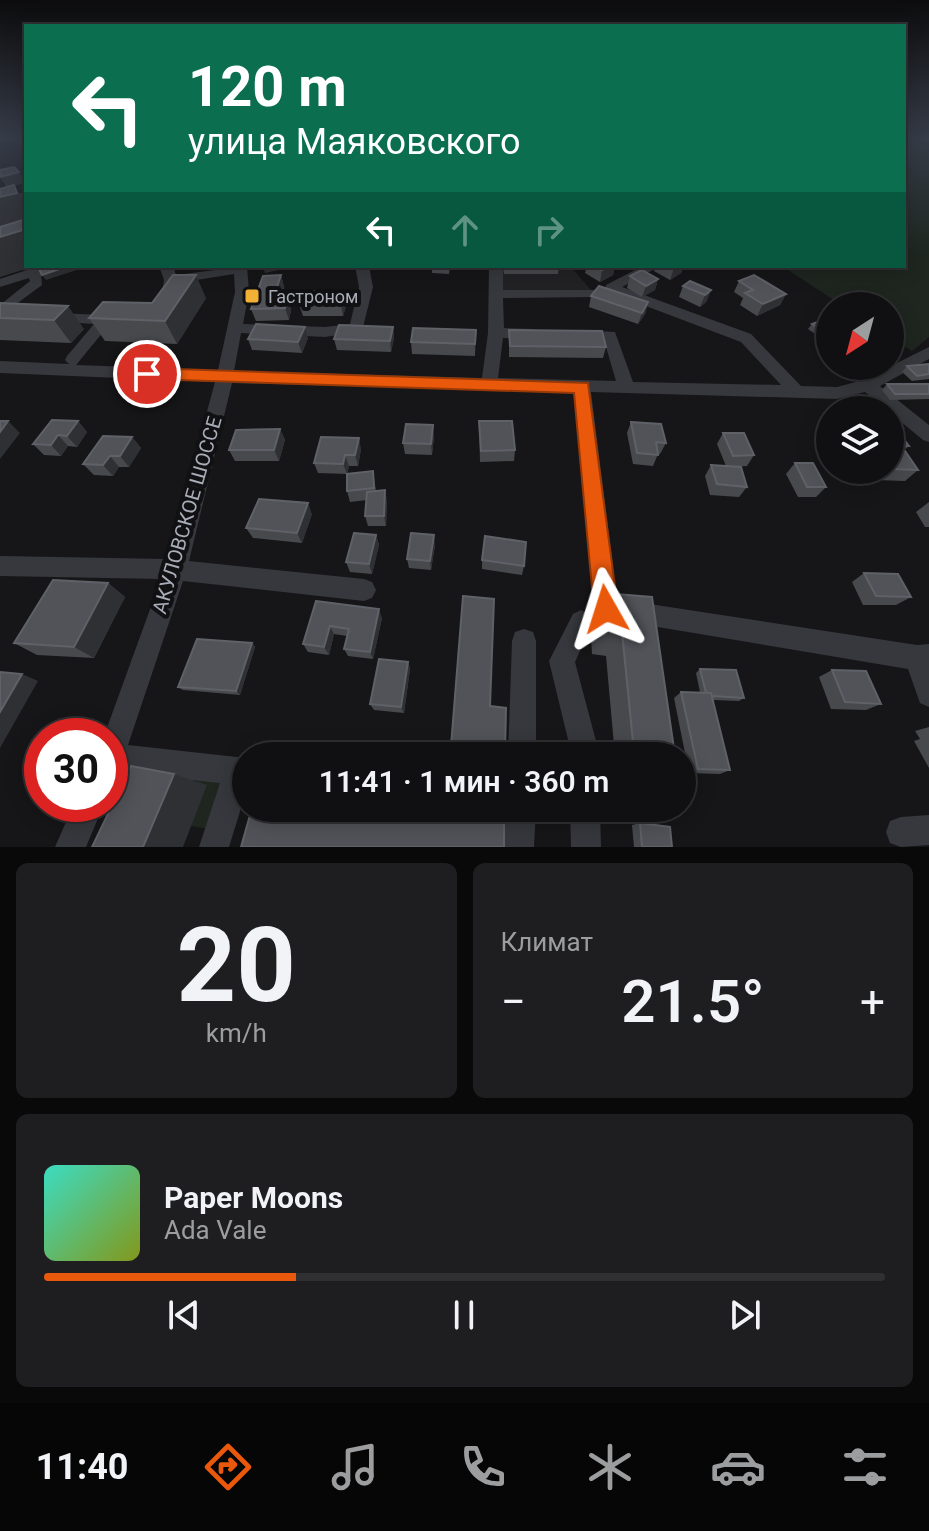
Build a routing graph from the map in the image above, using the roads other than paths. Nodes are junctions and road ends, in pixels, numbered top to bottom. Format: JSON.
{"nodes":[{"id":1,"x":24,"y":196,"type":"edge"},
{"id":2,"x":0,"y":202,"type":"edge"},
{"id":3,"x":47,"y":268,"type":"edge"},
{"id":4,"x":241,"y":268,"type":"edge"},
{"id":5,"x":362,"y":268,"type":"edge"},
{"id":6,"x":496,"y":268,"type":"edge"},
{"id":7,"x":649,"y":268,"type":"edge"},
{"id":8,"x":34,"y":272,"type":"junction"},
{"id":9,"x":169,"y":273,"type":"edge"},
{"id":10,"x":0,"y":283,"type":"edge"},
{"id":11,"x":496,"y":294,"type":"junction"},
{"id":12,"x":652,"y":311,"type":"dead end"},
{"id":13,"x":11,"y":316,"type":"edge"},
{"id":14,"x":156,"y":317,"type":"edge"},
{"id":15,"x":234,"y":328,"type":"junction"},
{"id":16,"x":496,"y":333,"type":"junction"},
{"id":17,"x":929,"y":352,"type":"edge"},
{"id":18,"x":73,"y":360,"type":"dead end"},
{"id":19,"x":0,"y":367,"type":"edge"},
{"id":20,"x":225,"y":377,"type":"junction"},
{"id":21,"x":489,"y":384,"type":"junction"},
{"id":22,"x":868,"y":385,"type":"junction"},
{"id":23,"x":582,"y":387,"type":"junction"},
{"id":24,"x":627,"y":388,"type":"junction"},
{"id":25,"x":797,"y":392,"type":"junction"},
{"id":26,"x":929,"y":435,"type":"edge"},
{"id":27,"x":0,"y":566,"type":"edge"},
{"id":28,"x":175,"y":571,"type":"junction"},
{"id":29,"x":364,"y":590,"type":"dead end"},
{"id":30,"x":581,"y":622,"type":"dead end"},
{"id":31,"x":524,"y":641,"type":"dead end"},
{"id":32,"x":923,"y":658,"type":"edge"},
{"id":33,"x":929,"y":694,"type":"edge"},
{"id":34,"x":124,"y":718,"type":"edge"},
{"id":35,"x":522,"y":742,"type":"edge"},
{"id":36,"x":582,"y":742,"type":"edge"},
{"id":37,"x":128,"y":760,"type":"edge"},
{"id":38,"x":232,"y":770,"type":"edge"},
{"id":39,"x":232,"y":798,"type":"edge"},
{"id":40,"x":81,"y":822,"type":"edge"},
{"id":41,"x":250,"y":822,"type":"edge"},
{"id":42,"x":520,"y":822,"type":"edge"},
{"id":43,"x":581,"y":822,"type":"edge"},
{"id":44,"x":70,"y":847,"type":"edge"},
{"id":45,"x":214,"y":847,"type":"edge"},
{"id":46,"x":244,"y":847,"type":"edge"},
{"id":47,"x":519,"y":847,"type":"edge"},
{"id":48,"x":586,"y":847,"type":"edge"}],
"edges":[{"from":1,"to":2,"type":"street"},
{"from":3,"to":8,"type":"street"},
{"from":4,"to":9,"type":"street"},
{"from":4,"to":15,"type":"street","name":"АКУЛОВСКОЕ ШОССЕ"},
{"from":5,"to":15,"type":"street"},
{"from":6,"to":11,"type":"street"},
{"from":7,"to":25,"type":"street"},
{"from":8,"to":10,"type":"street"},
{"from":8,"to":13,"type":"street"},
{"from":9,"to":14,"type":"street"},
{"from":11,"to":12,"type":"street"},
{"from":11,"to":16,"type":"street"},
{"from":13,"to":18,"type":"street"},
{"from":15,"to":20,"type":"street","name":"АКУЛОВСКОЕ ШОССЕ"},
{"from":16,"to":21,"type":"street"},
{"from":16,"to":24,"type":"street"},
{"from":17,"to":22,"type":"street"},
{"from":19,"to":20,"type":"street"},
{"from":20,"to":21,"type":"street"},
{"from":20,"to":28,"type":"street","name":"АКУЛОВСКОЕ ШОССЕ"},
{"from":21,"to":23,"type":"street"},
{"from":22,"to":25,"type":"street"},
{"from":22,"to":26,"type":"street"},
{"from":23,"to":24,"type":"street"},
{"from":23,"to":32,"type":"street"},
{"from":24,"to":25,"type":"street"},
{"from":27,"to":28,"type":"street"},
{"from":28,"to":29,"type":"street"},
{"from":28,"to":34,"type":"street","name":"АКУЛОВСКОЕ ШОССЕ"},
{"from":30,"to":36,"type":"street"},
{"from":31,"to":35,"type":"street"},
{"from":32,"to":33,"type":"street"},
{"from":37,"to":38,"type":"street"},
{"from":39,"to":45,"type":"street"},
{"from":40,"to":44,"type":"street"},
{"from":41,"to":46,"type":"street"},
{"from":42,"to":47,"type":"street"},
{"from":43,"to":48,"type":"street"}]}
